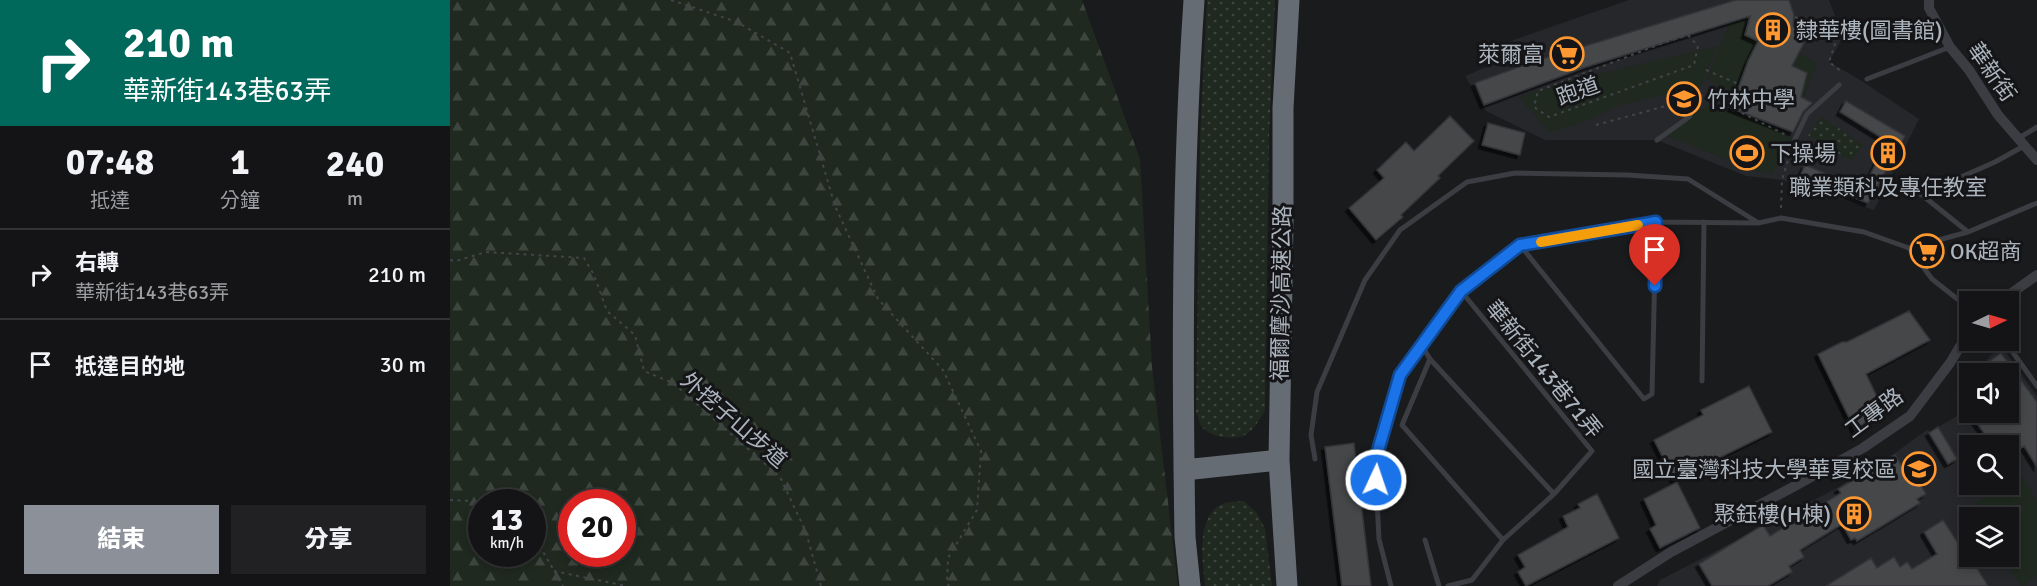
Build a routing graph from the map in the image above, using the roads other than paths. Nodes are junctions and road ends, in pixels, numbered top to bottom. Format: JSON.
{"nodes":[{"id":1,"x":1194,"y":0,"type":"edge"},
{"id":2,"x":1289,"y":0,"type":"edge"},
{"id":3,"x":1929,"y":0,"type":"edge"},
{"id":4,"x":1950,"y":47,"type":"junction"},
{"id":5,"x":1867,"y":79,"type":"dead end"},
{"id":6,"x":1839,"y":85,"type":"dead end"},
{"id":7,"x":1700,"y":96,"type":"dead end"},
{"id":8,"x":2037,"y":127,"type":"edge"},
{"id":9,"x":1795,"y":139,"type":"road end"},
{"id":10,"x":1657,"y":140,"type":"dead end"},
{"id":11,"x":2022,"y":142,"type":"junction"},
{"id":12,"x":2037,"y":159,"type":"edge"},
{"id":13,"x":1961,"y":177,"type":"dead end"},
{"id":14,"x":1902,"y":179,"type":"dead end"},
{"id":15,"x":2037,"y":203,"type":"edge"},
{"id":16,"x":1656,"y":222,"type":"junction"},
{"id":17,"x":1704,"y":222,"type":"junction"},
{"id":18,"x":1758,"y":223,"type":"junction"},
{"id":19,"x":1968,"y":232,"type":"junction"},
{"id":20,"x":1520,"y":245,"type":"junction"},
{"id":21,"x":1910,"y":248,"type":"junction"},
{"id":22,"x":2037,"y":275,"type":"edge"},
{"id":23,"x":1461,"y":291,"type":"junction"},
{"id":24,"x":2014,"y":291,"type":"edge"},
{"id":25,"x":1959,"y":300,"type":"edge"},
{"id":26,"x":1422,"y":346,"type":"junction"},
{"id":27,"x":1959,"y":348,"type":"edge"},
{"id":28,"x":2012,"y":351,"type":"edge"},
{"id":29,"x":1430,"y":359,"type":"junction"},
{"id":30,"x":1702,"y":381,"type":"dead end"},
{"id":31,"x":2037,"y":386,"type":"edge"},
{"id":32,"x":1315,"y":459,"type":"dead end"},
{"id":33,"x":1278,"y":460,"type":"junction"},
{"id":34,"x":1184,"y":470,"type":"junction"},
{"id":35,"x":1554,"y":494,"type":"junction"},
{"id":36,"x":1425,"y":540,"type":"dead end"},
{"id":37,"x":1503,"y":540,"type":"junction"},
{"id":38,"x":1190,"y":586,"type":"edge"},
{"id":39,"x":1287,"y":586,"type":"edge"},
{"id":40,"x":1391,"y":586,"type":"edge"},
{"id":41,"x":1439,"y":586,"type":"edge"},
{"id":42,"x":1448,"y":586,"type":"edge"},
{"id":43,"x":1618,"y":586,"type":"edge"}],
"edges":[{"from":1,"to":34,"type":"highway"},
{"from":2,"to":33,"type":"highway","name":"福爾摩沙高速公路"},
{"from":3,"to":4,"type":"street","name":"華新街"},
{"from":4,"to":5,"type":"lane"},
{"from":4,"to":11,"type":"street","name":"華新街"},
{"from":6,"to":9,"type":"lane"},
{"from":7,"to":10,"type":"lane"},
{"from":8,"to":11,"type":"lane"},
{"from":11,"to":12,"type":"street","name":"華新街"},
{"from":11,"to":13,"type":"lane"},
{"from":14,"to":19,"type":"lane"},
{"from":15,"to":19,"type":"lane"},
{"from":16,"to":17,"type":"lane"},
{"from":16,"to":20,"type":"lane"},
{"from":16,"to":20,"type":"lane"},
{"from":17,"to":18,"type":"lane"},
{"from":17,"to":30,"type":"lane"},
{"from":18,"to":21,"type":"lane"},
{"from":18,"to":32,"type":"lane"},
{"from":19,"to":21,"type":"lane"},
{"from":20,"to":23,"type":"lane"},
{"from":21,"to":25,"type":"lane"},
{"from":22,"to":24,"type":"street"},
{"from":23,"to":26,"type":"lane"},
{"from":23,"to":35,"type":"lane","name":"華新街143巷71弄"},
{"from":26,"to":29,"type":"lane"},
{"from":26,"to":40,"type":"lane"},
{"from":27,"to":43,"type":"street","name":"工專路"},
{"from":28,"to":31,"type":"lane"},
{"from":29,"to":35,"type":"lane"},
{"from":29,"to":37,"type":"lane"},
{"from":33,"to":34,"type":"highway"},
{"from":33,"to":39,"type":"highway","name":"福爾摩沙高速公路"},
{"from":34,"to":38,"type":"highway"},
{"from":35,"to":37,"type":"lane","name":"華新街143巷71弄"},
{"from":36,"to":41,"type":"lane"},
{"from":37,"to":42,"type":"lane","name":"華新街143巷71弄"}]}
